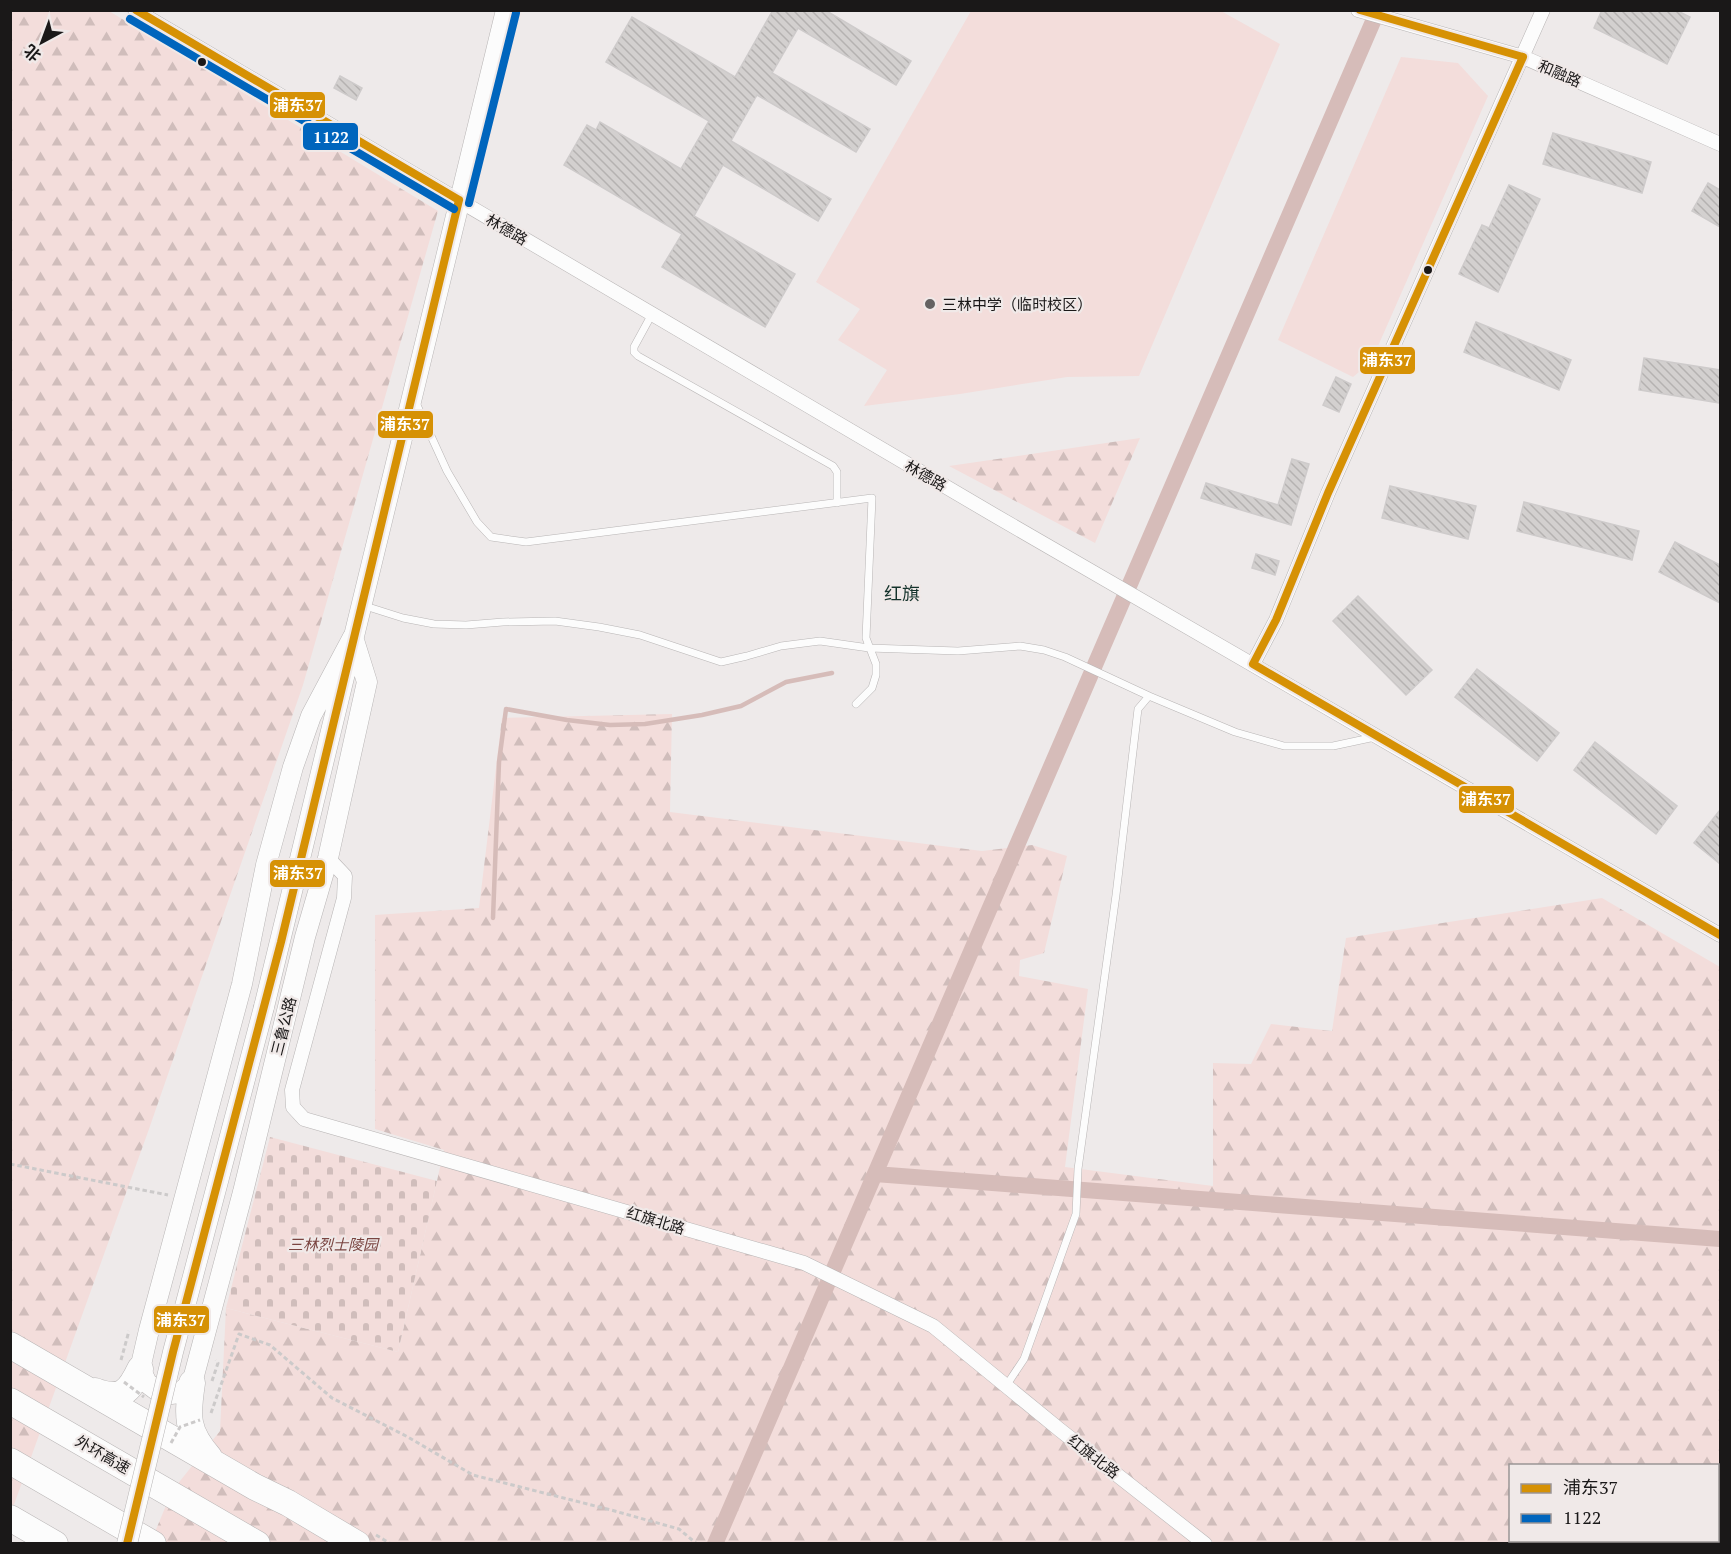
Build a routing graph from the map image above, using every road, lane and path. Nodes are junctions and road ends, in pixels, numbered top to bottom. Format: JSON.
{"nodes":[{"id":1,"x":135,"y":10,"type":"edge"},
{"id":2,"x":506,"y":10,"type":"edge"},
{"id":3,"x":1358,"y":10,"type":"edge"},
{"id":4,"x":1543,"y":10,"type":"edge"},
{"id":5,"x":1523,"y":57,"type":"junction"},
{"id":6,"x":1720,"y":144,"type":"edge"},
{"id":7,"x":459,"y":200,"type":"junction"},
{"id":8,"x":652,"y":314,"type":"junction"},
{"id":9,"x":412,"y":395,"type":"junction"},
{"id":10,"x":837,"y":502,"type":"junction"},
{"id":11,"x":361,"y":605,"type":"junction"},
{"id":12,"x":353,"y":637,"type":"junction"},
{"id":13,"x":869,"y":648,"type":"junction"},
{"id":14,"x":1253,"y":664,"type":"junction"},
{"id":15,"x":1149,"y":696,"type":"junction"},
{"id":16,"x":856,"y":704,"type":"dead end"},
{"id":17,"x":1378,"y":736,"type":"junction"},
{"id":18,"x":328,"y":858,"type":"junction"},
{"id":19,"x":1720,"y":935,"type":"edge"},
{"id":20,"x":10,"y":1164,"type":"edge"},
{"id":21,"x":168,"y":1196,"type":"dead end"},
{"id":22,"x":132,"y":1322,"type":"dead end"},
{"id":23,"x":10,"y":1345,"type":"edge"},
{"id":24,"x":129,"y":1369,"type":"junction"},
{"id":25,"x":192,"y":1383,"type":"junction"},
{"id":26,"x":1006,"y":1386,"type":"junction"},
{"id":27,"x":84,"y":1387,"type":"junction"},
{"id":28,"x":10,"y":1401,"type":"edge"},
{"id":29,"x":209,"y":1418,"type":"dead end"},
{"id":30,"x":200,"y":1420,"type":"dead end"},
{"id":31,"x":170,"y":1445,"type":"dead end"},
{"id":32,"x":10,"y":1461,"type":"edge"},
{"id":33,"x":216,"y":1464,"type":"junction"},
{"id":34,"x":10,"y":1518,"type":"edge"},
{"id":35,"x":55,"y":1544,"type":"edge"},
{"id":36,"x":127,"y":1544,"type":"edge"},
{"id":37,"x":153,"y":1544,"type":"edge"},
{"id":38,"x":257,"y":1544,"type":"edge"},
{"id":39,"x":357,"y":1544,"type":"edge"},
{"id":40,"x":697,"y":1544,"type":"edge"},
{"id":41,"x":1205,"y":1544,"type":"edge"}],
"edges":[{"from":1,"to":7,"type":"street","name":"林德路"},
{"from":2,"to":7,"type":"main road","name":"三鲁公路"},
{"from":3,"to":5,"type":"street","name":"和融路"},
{"from":4,"to":5,"type":"street"},
{"from":5,"to":6,"type":"street","name":"和融路"},
{"from":5,"to":14,"type":"street"},
{"from":7,"to":8,"type":"street","name":"林德路"},
{"from":7,"to":9,"type":"main road","name":"三鲁公路"},
{"from":8,"to":10,"type":"lane"},
{"from":8,"to":14,"type":"street","name":"林德路"},
{"from":9,"to":10,"type":"lane"},
{"from":9,"to":11,"type":"main road","name":"三鲁公路"},
{"from":10,"to":13,"type":"lane"},
{"from":11,"to":12,"type":"main road","name":"三鲁公路"},
{"from":11,"to":13,"type":"lane"},
{"from":12,"to":18,"type":"main road","name":"三鲁公路"},
{"from":12,"to":24,"type":"main road","name":"三鲁公路"},
{"from":12,"to":36,"type":"main road","name":"三鲁公路","bridge":true},
{"from":13,"to":15,"type":"lane"},
{"from":13,"to":16,"type":"lane"},
{"from":14,"to":17,"type":"street","name":"林德路"},
{"from":15,"to":17,"type":"lane"},
{"from":15,"to":26,"type":"lane"},
{"from":17,"to":19,"type":"street","name":"林德路"},
{"from":18,"to":25,"type":"main road","name":"三鲁公路"},
{"from":18,"to":26,"type":"street","name":"红旗北路"},
{"from":20,"to":21,"type":"path"},
{"from":22,"to":24,"type":"path"},
{"from":23,"to":27,"type":"highway"},
{"from":24,"to":25,"type":"main road"},
{"from":24,"to":27,"type":"highway"},
{"from":25,"to":33,"type":"highway"},
{"from":26,"to":41,"type":"street","name":"红旗北路"},
{"from":27,"to":33,"type":"highway"},
{"from":28,"to":38,"type":"highway","name":"外环高速"},
{"from":29,"to":40,"type":"path"},
{"from":30,"to":31,"type":"path","bridge":true},
{"from":32,"to":37,"type":"highway"},
{"from":33,"to":39,"type":"highway"},
{"from":34,"to":35,"type":"highway"}]}
